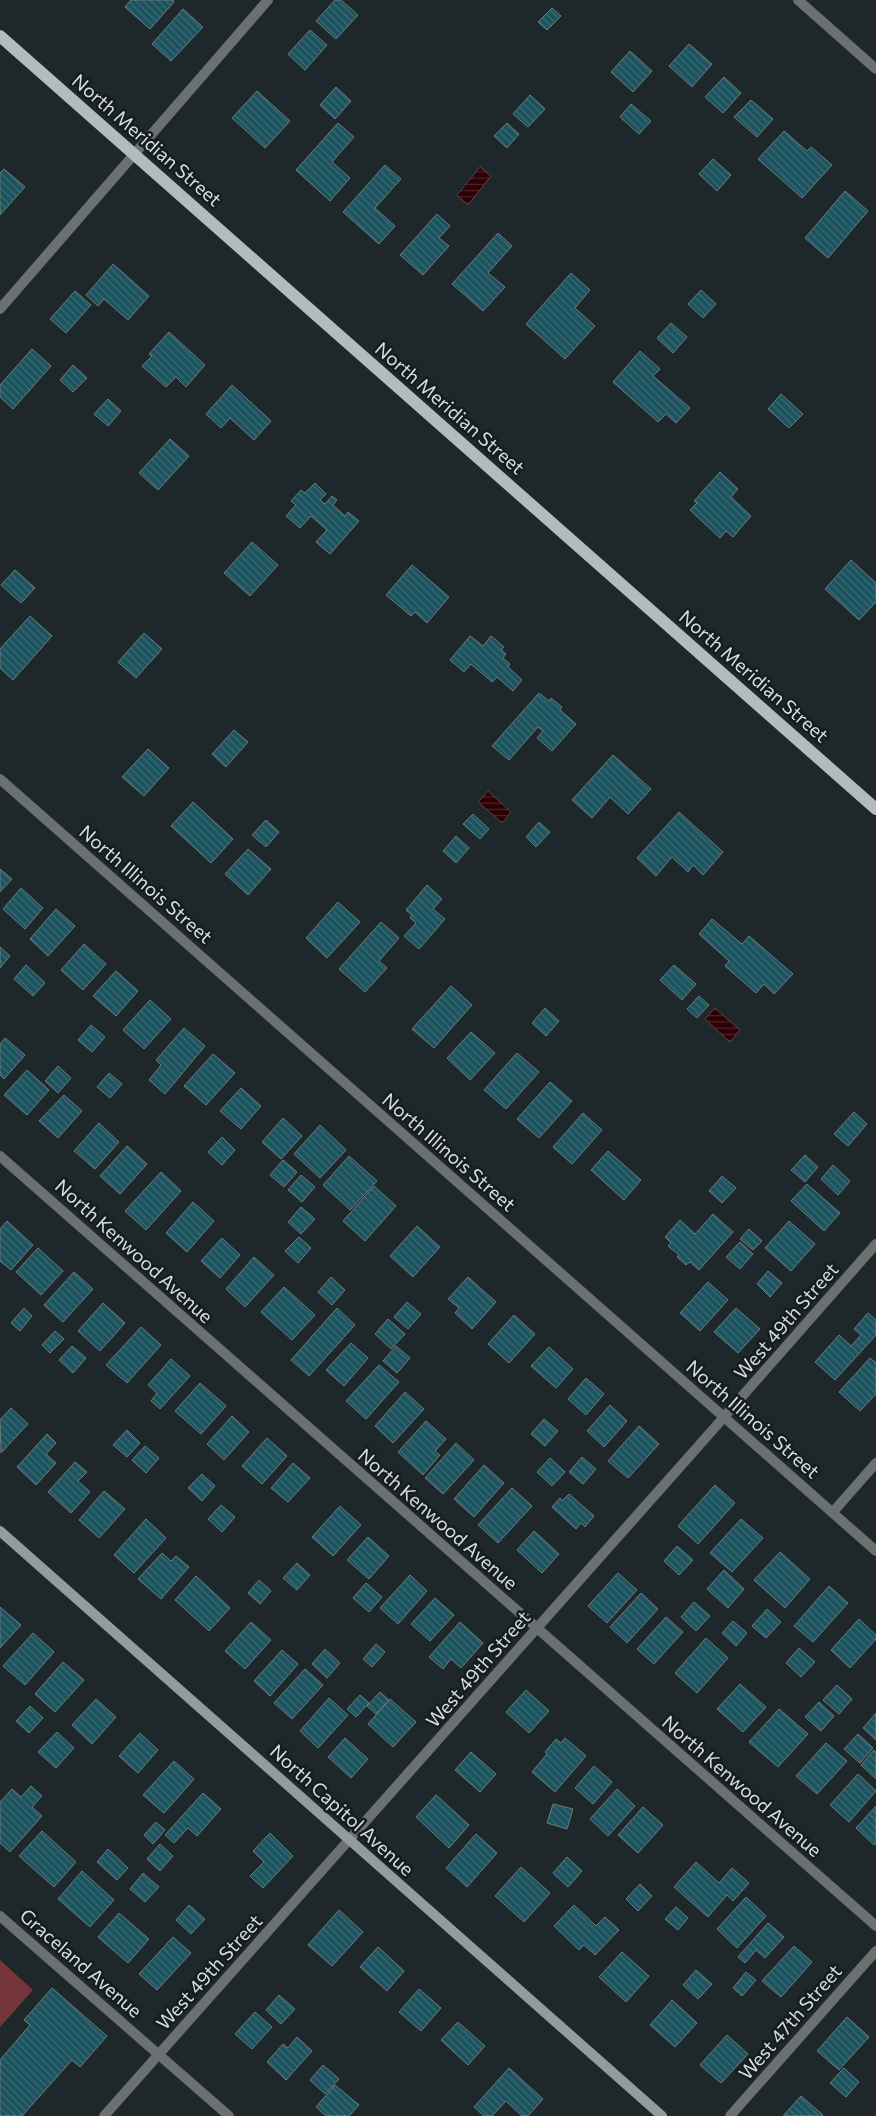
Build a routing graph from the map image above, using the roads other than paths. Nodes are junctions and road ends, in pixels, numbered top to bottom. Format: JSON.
{"nodes":[{"id":1,"x":268,"y":0,"type":"edge"},
{"id":2,"x":798,"y":0,"type":"edge"},
{"id":3,"x":0,"y":36,"type":"edge"},
{"id":4,"x":876,"y":69,"type":"edge"},
{"id":5,"x":134,"y":154,"type":"junction"},
{"id":6,"x":0,"y":309,"type":"edge"},
{"id":7,"x":0,"y":779,"type":"edge"},
{"id":8,"x":876,"y":809,"type":"edge"},
{"id":9,"x":0,"y":1156,"type":"edge"},
{"id":10,"x":876,"y":1244,"type":"edge"},
{"id":11,"x":724,"y":1418,"type":"junction"},
{"id":12,"x":876,"y":1463,"type":"edge"},
{"id":13,"x":833,"y":1512,"type":"junction"},
{"id":14,"x":0,"y":1531,"type":"edge"},
{"id":15,"x":876,"y":1550,"type":"edge"},
{"id":16,"x":537,"y":1628,"type":"junction"},
{"id":17,"x":350,"y":1840,"type":"junction"},
{"id":18,"x":0,"y":1916,"type":"edge"},
{"id":19,"x":876,"y":1926,"type":"edge"},
{"id":20,"x":876,"y":1951,"type":"edge"},
{"id":21,"x":159,"y":2054,"type":"junction"},
{"id":22,"x":104,"y":2116,"type":"edge"},
{"id":23,"x":229,"y":2116,"type":"edge"},
{"id":24,"x":662,"y":2116,"type":"edge"},
{"id":25,"x":730,"y":2116,"type":"edge"}],
"edges":[{"from":1,"to":5,"type":"street"},
{"from":2,"to":4,"type":"street"},
{"from":3,"to":5,"type":"main road","name":"North Meridian Street"},
{"from":5,"to":6,"type":"street"},
{"from":5,"to":8,"type":"main road","name":"North Meridian Street"},
{"from":7,"to":11,"type":"street","name":"North Illinois Street"},
{"from":9,"to":16,"type":"street","name":"North Kenwood Avenue"},
{"from":10,"to":11,"type":"street","name":"West 49th Street"},
{"from":11,"to":13,"type":"street","name":"North Illinois Street"},
{"from":11,"to":16,"type":"street","name":"West 49th Street"},
{"from":12,"to":13,"type":"street"},
{"from":13,"to":15,"type":"street","name":"North Illinois Street"},
{"from":14,"to":17,"type":"main road","name":"North Capitol Avenue"},
{"from":16,"to":17,"type":"street","name":"West 49th Street"},
{"from":16,"to":19,"type":"street","name":"North Kenwood Avenue"},
{"from":17,"to":21,"type":"street","name":"West 49th Street"},
{"from":17,"to":24,"type":"main road","name":"North Capitol Avenue"},
{"from":18,"to":21,"type":"street","name":"Graceland Avenue"},
{"from":20,"to":25,"type":"street","name":"West 47th Street"},
{"from":21,"to":22,"type":"street","name":"West 49th Street"},
{"from":21,"to":23,"type":"street","name":"Graceland Avenue"}]}
